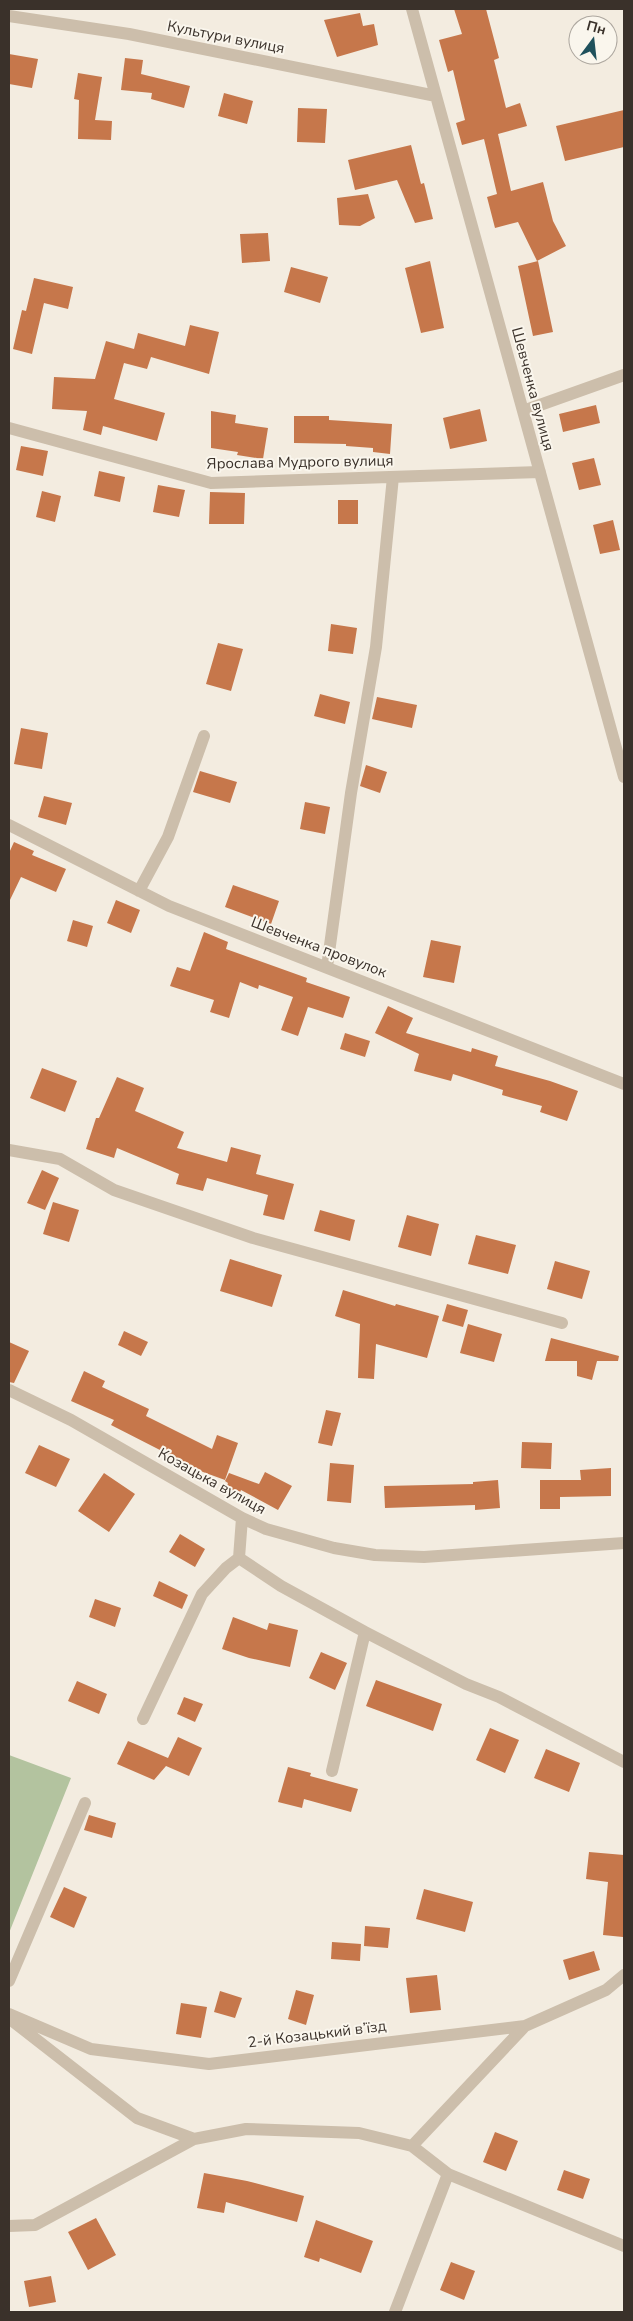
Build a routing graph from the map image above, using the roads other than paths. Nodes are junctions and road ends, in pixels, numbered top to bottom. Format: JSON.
{"nodes":[{"id":1,"x":412,"y":9,"type":"edge"},
{"id":2,"x":9,"y":16,"type":"edge"},
{"id":3,"x":436,"y":96,"type":"junction"},
{"id":4,"x":624,"y":375,"type":"edge"},
{"id":5,"x":523,"y":411,"type":"junction"},
{"id":6,"x":9,"y":428,"type":"edge"},
{"id":7,"x":540,"y":472,"type":"junction"},
{"id":8,"x":393,"y":477,"type":"junction"},
{"id":9,"x":204,"y":736,"type":"dead end"},
{"id":10,"x":624,"y":777,"type":"edge"},
{"id":11,"x":9,"y":825,"type":"edge"},
{"id":12,"x":139,"y":891,"type":"junction"},
{"id":13,"x":327,"y":967,"type":"junction"},
{"id":14,"x":624,"y":1084,"type":"edge"},
{"id":15,"x":9,"y":1150,"type":"edge"},
{"id":16,"x":562,"y":1323,"type":"dead end"},
{"id":17,"x":9,"y":1390,"type":"edge"},
{"id":18,"x":242,"y":1518,"type":"junction"},
{"id":19,"x":624,"y":1543,"type":"edge"},
{"id":20,"x":239,"y":1558,"type":"junction"},
{"id":21,"x":365,"y":1632,"type":"junction"},
{"id":22,"x":143,"y":1719,"type":"dead end"},
{"id":23,"x":624,"y":1762,"type":"edge"},
{"id":24,"x":332,"y":1771,"type":"dead end"},
{"id":25,"x":85,"y":1803,"type":"dead end"},
{"id":26,"x":624,"y":1975,"type":"edge"},
{"id":27,"x":9,"y":1981,"type":"edge"},
{"id":28,"x":9,"y":2014,"type":"edge"},
{"id":29,"x":9,"y":2018,"type":"edge"},
{"id":30,"x":525,"y":2026,"type":"junction"},
{"id":31,"x":194,"y":2139,"type":"junction"},
{"id":32,"x":412,"y":2146,"type":"junction"},
{"id":33,"x":448,"y":2174,"type":"junction"},
{"id":34,"x":9,"y":2226,"type":"edge"},
{"id":35,"x":624,"y":2246,"type":"edge"},
{"id":36,"x":395,"y":2312,"type":"edge"}],
"edges":[{"from":1,"to":3,"type":"street","name":"Шевченка вулиця"},
{"from":2,"to":3,"type":"street","name":"Культури вулиця"},
{"from":3,"to":5,"type":"street","name":"Шевченка вулиця"},
{"from":4,"to":5,"type":"street"},
{"from":5,"to":7,"type":"street","name":"Шевченка вулиця"},
{"from":6,"to":8,"type":"street","name":"Ярослава Мудрого вулиця"},
{"from":7,"to":8,"type":"street","name":"Ярослава Мудрого вулиця"},
{"from":7,"to":10,"type":"street","name":"Шевченка вулиця"},
{"from":8,"to":13,"type":"street"},
{"from":9,"to":12,"type":"street"},
{"from":11,"to":12,"type":"street","name":"Шевченка провулок"},
{"from":12,"to":13,"type":"street","name":"Шевченка провулок"},
{"from":13,"to":14,"type":"street","name":"Шевченка провулок"},
{"from":15,"to":16,"type":"street"},
{"from":17,"to":18,"type":"street","name":"Козацька вулиця"},
{"from":18,"to":19,"type":"street","name":"Козацька вулиця"},
{"from":18,"to":20,"type":"street"},
{"from":20,"to":21,"type":"street"},
{"from":20,"to":22,"type":"street"},
{"from":21,"to":23,"type":"street"},
{"from":21,"to":24,"type":"street"},
{"from":25,"to":27,"type":"street"},
{"from":26,"to":30,"type":"street","name":"2-й Козацький в’їзд"},
{"from":28,"to":30,"type":"street","name":"2-й Козацький в’їзд"},
{"from":29,"to":31,"type":"street"},
{"from":30,"to":32,"type":"street"},
{"from":31,"to":32,"type":"street"},
{"from":31,"to":34,"type":"street"},
{"from":32,"to":33,"type":"street"},
{"from":33,"to":35,"type":"street"},
{"from":33,"to":36,"type":"street"}]}
